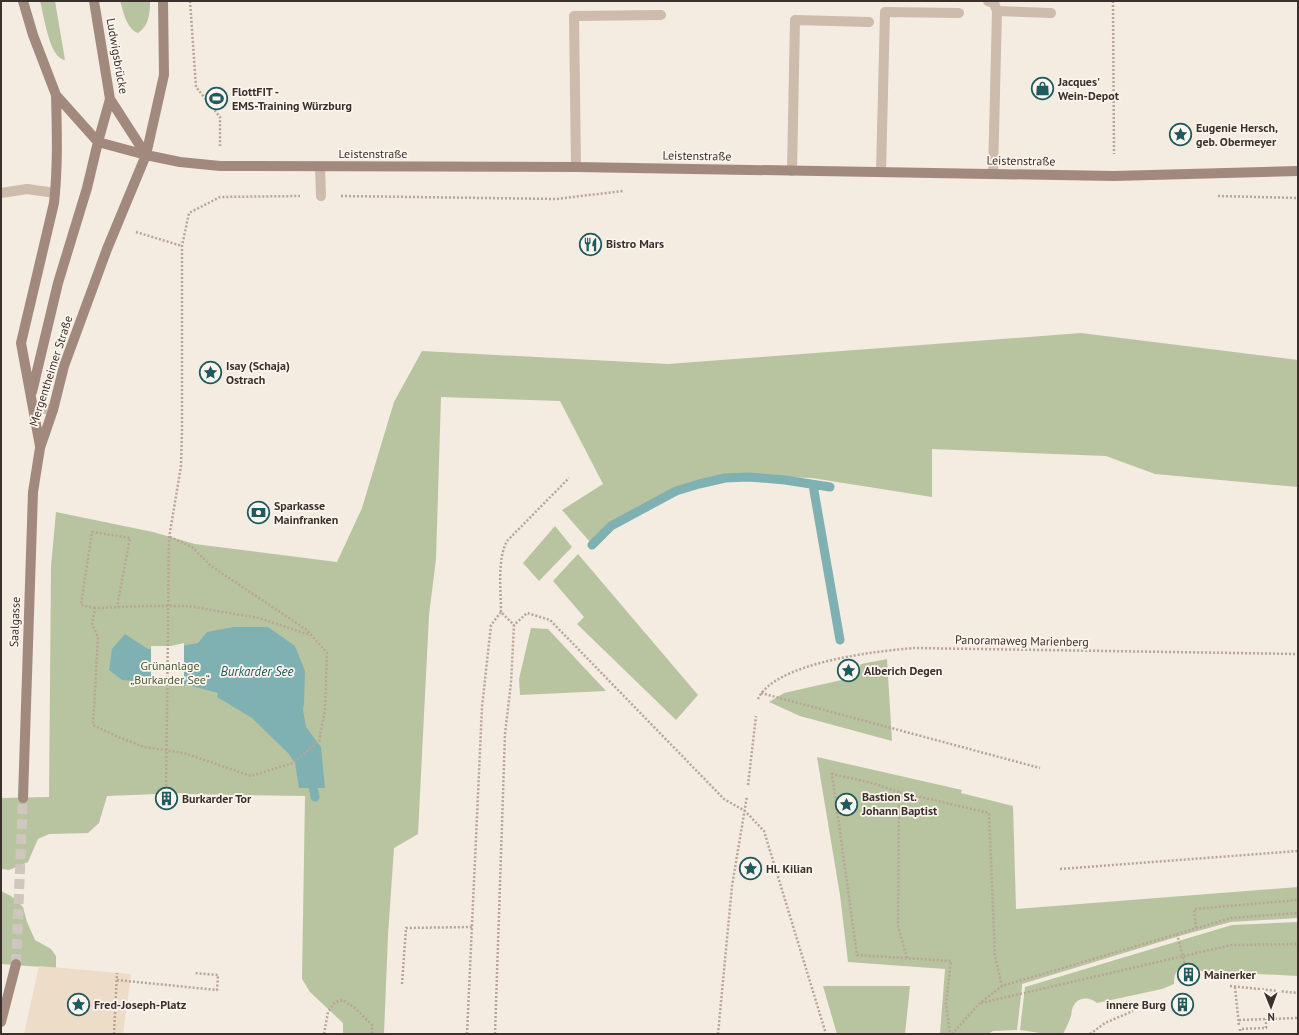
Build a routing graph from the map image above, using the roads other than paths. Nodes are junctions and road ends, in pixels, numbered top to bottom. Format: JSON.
{"nodes":[{"id":1,"x":23,"y":1,"type":"edge"},
{"id":2,"x":94,"y":1,"type":"edge"},
{"id":3,"x":163,"y":1,"type":"edge"},
{"id":4,"x":988,"y":1,"type":"edge"},
{"id":5,"x":997,"y":12,"type":"junction"},
{"id":6,"x":959,"y":13,"type":"dead end"},
{"id":7,"x":1051,"y":13,"type":"dead end"},
{"id":8,"x":661,"y":15,"type":"dead end"},
{"id":9,"x":869,"y":22,"type":"dead end"},
{"id":10,"x":56,"y":95,"type":"junction"},
{"id":11,"x":110,"y":99,"type":"junction"},
{"id":12,"x":98,"y":142,"type":"junction"},
{"id":13,"x":146,"y":155,"type":"junction"},
{"id":14,"x":320,"y":167,"type":"junction"},
{"id":15,"x":576,"y":167,"type":"junction"},
{"id":16,"x":792,"y":171,"type":"junction"},
{"id":17,"x":1298,"y":171,"type":"edge"},
{"id":18,"x":881,"y":172,"type":"junction"},
{"id":19,"x":994,"y":174,"type":"junction"},
{"id":20,"x":1,"y":193,"type":"edge"},
{"id":21,"x":55,"y":193,"type":"junction"},
{"id":22,"x":320,"y":196,"type":"road end"},
{"id":23,"x":31,"y":395,"type":"junction"},
{"id":24,"x":33,"y":407,"type":"junction"},
{"id":25,"x":52,"y":410,"type":"junction"},
{"id":26,"x":40,"y":448,"type":"junction"},
{"id":27,"x":23,"y":798,"type":"tunnel mouth"},
{"id":28,"x":16,"y":964,"type":"tunnel mouth"},
{"id":29,"x":1,"y":1022,"type":"edge"}],
"edges":[{"from":1,"to":10,"type":"main road"},
{"from":2,"to":11,"type":"main road","name":"Ludwigsbrücke"},
{"from":3,"to":13,"type":"main road","name":"Mergentheimer Straße"},
{"from":4,"to":5,"type":"lane"},
{"from":5,"to":7,"type":"lane"},
{"from":5,"to":19,"type":"lane"},
{"from":6,"to":18,"type":"lane"},
{"from":8,"to":15,"type":"lane"},
{"from":9,"to":16,"type":"lane"},
{"from":10,"to":12,"type":"main road"},
{"from":10,"to":21,"type":"main road"},
{"from":11,"to":12,"type":"main road","name":"Mergentheimer Straße"},
{"from":11,"to":13,"type":"main road","name":"Ludwigsbrücke"},
{"from":12,"to":13,"type":"main road","name":"Leistenstraße"},
{"from":12,"to":23,"type":"main road","name":"Mergentheimer Straße"},
{"from":13,"to":14,"type":"main road","name":"Leistenstraße"},
{"from":13,"to":25,"type":"main road","name":"Mergentheimer Straße"},
{"from":14,"to":15,"type":"main road","name":"Leistenstraße"},
{"from":14,"to":22,"type":"lane"},
{"from":15,"to":16,"type":"main road","name":"Leistenstraße"},
{"from":16,"to":18,"type":"main road","name":"Leistenstraße"},
{"from":17,"to":19,"type":"main road","name":"Leistenstraße"},
{"from":18,"to":19,"type":"main road","name":"Leistenstraße"},
{"from":20,"to":21,"type":"lane"},
{"from":21,"to":23,"type":"main road"},
{"from":23,"to":24,"type":"main road","name":"Mergentheimer Straße"},
{"from":24,"to":25,"type":"lane"},
{"from":24,"to":26,"type":"main road","name":"Mergentheimer Straße"},
{"from":25,"to":26,"type":"main road","name":"Mergentheimer Straße"},
{"from":26,"to":27,"type":"main road","name":"Saalgasse"},
{"from":28,"to":29,"type":"main road"}]}
